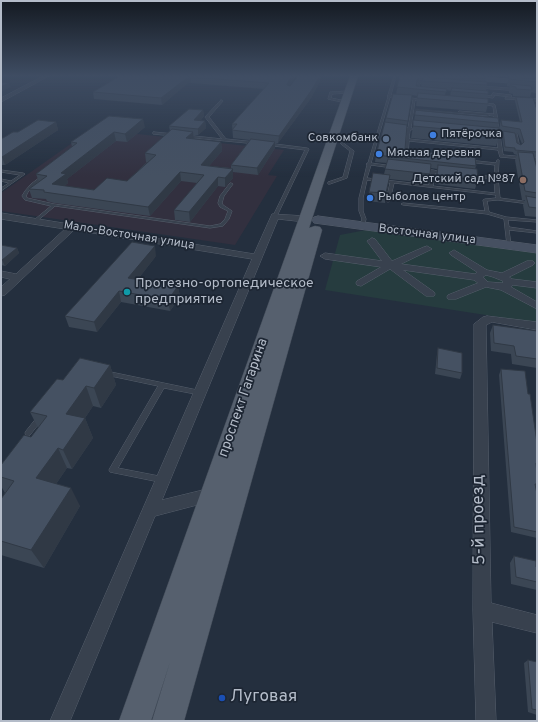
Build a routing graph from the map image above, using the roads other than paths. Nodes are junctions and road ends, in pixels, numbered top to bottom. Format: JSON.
{"nodes":[{"id":1,"x":214,"y":110,"type":"edge"},
{"id":2,"x":342,"y":110,"type":"edge"},
{"id":3,"x":352,"y":110,"type":"edge"},
{"id":4,"x":384,"y":110,"type":"edge"},
{"id":5,"x":412,"y":110,"type":"edge"},
{"id":6,"x":495,"y":110,"type":"edge"},
{"id":7,"x":455,"y":112,"type":"edge"},
{"id":8,"x":496,"y":115,"type":"junction"},
{"id":9,"x":410,"y":119,"type":"junction"},
{"id":10,"x":418,"y":120,"type":"edge"},
{"id":11,"x":380,"y":126,"type":"junction"},
{"id":12,"x":490,"y":126,"type":"edge"},
{"id":13,"x":387,"y":127,"type":"edge"},
{"id":14,"x":497,"y":127,"type":"junction"},
{"id":15,"x":395,"y":128,"type":"edge"},
{"id":16,"x":409,"y":129,"type":"junction"},
{"id":17,"x":417,"y":130,"type":"edge"},
{"id":18,"x":154,"y":133,"type":"dead end"},
{"id":19,"x":176,"y":135,"type":"edge"},
{"id":20,"x":498,"y":135,"type":"junction"},
{"id":21,"x":183,"y":136,"type":"edge"},
{"id":22,"x":491,"y":137,"type":"edge"},
{"id":23,"x":224,"y":139,"type":"junction"},
{"id":24,"x":408,"y":140,"type":"junction"},
{"id":25,"x":519,"y":148,"type":"edge"},
{"id":26,"x":500,"y":149,"type":"junction"},
{"id":27,"x":406,"y":155,"type":"junction"},
{"id":28,"x":413,"y":155,"type":"edge"},
{"id":29,"x":501,"y":156,"type":"junction"},
{"id":30,"x":537,"y":159,"type":"edge"},
{"id":31,"x":466,"y":161,"type":"edge"},
{"id":32,"x":405,"y":162,"type":"edge"},
{"id":33,"x":368,"y":164,"type":"junction"},
{"id":34,"x":496,"y":164,"type":"junction"},
{"id":35,"x":397,"y":168,"type":"edge"},
{"id":36,"x":418,"y":170,"type":"edge"},
{"id":37,"x":1,"y":171,"type":"edge"},
{"id":38,"x":433,"y":171,"type":"junction"},
{"id":39,"x":449,"y":173,"type":"edge"},
{"id":40,"x":47,"y":174,"type":"edge"},
{"id":41,"x":464,"y":175,"type":"edge"},
{"id":42,"x":496,"y":178,"type":"junction"},
{"id":43,"x":365,"y":179,"type":"junction"},
{"id":44,"x":1,"y":180,"type":"edge"},
{"id":45,"x":12,"y":182,"type":"junction"},
{"id":46,"x":392,"y":182,"type":"junction"},
{"id":47,"x":231,"y":184,"type":"edge"},
{"id":48,"x":431,"y":186,"type":"junction"},
{"id":49,"x":1,"y":190,"type":"edge"},
{"id":50,"x":498,"y":197,"type":"junction"},
{"id":51,"x":388,"y":201,"type":"edge"},
{"id":52,"x":404,"y":204,"type":"dead end"},
{"id":53,"x":537,"y":204,"type":"edge"},
{"id":54,"x":54,"y":205,"type":"junction"},
{"id":55,"x":487,"y":213,"type":"junction"},
{"id":56,"x":1,"y":216,"type":"edge"},
{"id":57,"x":275,"y":216,"type":"junction"},
{"id":58,"x":506,"y":218,"type":"junction"},
{"id":59,"x":312,"y":220,"type":"junction"},
{"id":60,"x":36,"y":221,"type":"junction"},
{"id":61,"x":537,"y":221,"type":"edge"},
{"id":62,"x":362,"y":226,"type":"junction"},
{"id":63,"x":72,"y":227,"type":"junction"},
{"id":64,"x":507,"y":228,"type":"junction"},
{"id":65,"x":537,"y":232,"type":"edge"},
{"id":66,"x":372,"y":241,"type":"dead end"},
{"id":67,"x":509,"y":245,"type":"junction"},
{"id":68,"x":426,"y":249,"type":"dead end"},
{"id":69,"x":537,"y":249,"type":"edge"},
{"id":70,"x":454,"y":253,"type":"dead end"},
{"id":71,"x":325,"y":256,"type":"dead end"},
{"id":72,"x":256,"y":257,"type":"junction"},
{"id":73,"x":530,"y":263,"type":"dead end"},
{"id":74,"x":390,"y":265,"type":"junction"},
{"id":75,"x":1,"y":274,"type":"edge"},
{"id":76,"x":17,"y":277,"type":"junction"},
{"id":77,"x":482,"y":278,"type":"junction"},
{"id":78,"x":505,"y":281,"type":"junction"},
{"id":79,"x":362,"y":283,"type":"dead end"},
{"id":80,"x":537,"y":285,"type":"edge"},
{"id":81,"x":1,"y":293,"type":"edge"},
{"id":82,"x":430,"y":294,"type":"dead end"},
{"id":83,"x":452,"y":297,"type":"dead end"},
{"id":84,"x":537,"y":306,"type":"edge"},
{"id":85,"x":537,"y":326,"type":"edge"},
{"id":86,"x":101,"y":372,"type":"edge"},
{"id":87,"x":162,"y":385,"type":"junction"},
{"id":88,"x":200,"y":393,"type":"junction"},
{"id":89,"x":42,"y":415,"type":"edge"},
{"id":90,"x":28,"y":433,"type":"dead end"},
{"id":91,"x":164,"y":480,"type":"junction"},
{"id":92,"x":211,"y":495,"type":"junction"},
{"id":93,"x":150,"y":510,"type":"junction"},
{"id":94,"x":482,"y":610,"type":"junction"},
{"id":95,"x":537,"y":624,"type":"edge"},
{"id":96,"x":60,"y":721,"type":"edge"},
{"id":97,"x":135,"y":721,"type":"edge"},
{"id":98,"x":168,"y":721,"type":"edge"},
{"id":99,"x":486,"y":721,"type":"edge"}],
"edges":[{"from":1,"to":23,"type":"lane"},
{"from":2,"to":59,"type":"main road","name":"проспект Гагарина"},
{"from":3,"to":59,"type":"main road","name":"проспект Гагарина"},
{"from":4,"to":11,"type":"lane"},
{"from":5,"to":9,"type":"lane"},
{"from":6,"to":8,"type":"lane"},
{"from":7,"to":8,"type":"lane"},
{"from":8,"to":14,"type":"lane"},
{"from":9,"to":10,"type":"lane"},
{"from":9,"to":16,"type":"lane"},
{"from":11,"to":13,"type":"lane"},
{"from":11,"to":33,"type":"lane"},
{"from":12,"to":14,"type":"lane"},
{"from":14,"to":20,"type":"lane"},
{"from":15,"to":16,"type":"lane"},
{"from":16,"to":17,"type":"lane"},
{"from":16,"to":24,"type":"lane"},
{"from":18,"to":19,"type":"lane"},
{"from":20,"to":22,"type":"lane"},
{"from":20,"to":25,"type":"lane"},
{"from":20,"to":26,"type":"lane"},
{"from":21,"to":23,"type":"lane"},
{"from":23,"to":57,"type":"lane"},
{"from":24,"to":26,"type":"lane"},
{"from":24,"to":27,"type":"lane"},
{"from":26,"to":29,"type":"lane"},
{"from":27,"to":28,"type":"lane"},
{"from":27,"to":32,"type":"lane"},
{"from":29,"to":30,"type":"lane"},
{"from":29,"to":34,"type":"lane"},
{"from":31,"to":34,"type":"lane"},
{"from":33,"to":35,"type":"lane"},
{"from":33,"to":43,"type":"lane"},
{"from":34,"to":42,"type":"lane"},
{"from":36,"to":38,"type":"lane"},
{"from":37,"to":45,"type":"lane"},
{"from":38,"to":39,"type":"lane"},
{"from":38,"to":48,"type":"lane"},
{"from":40,"to":54,"type":"lane"},
{"from":41,"to":42,"type":"lane"},
{"from":42,"to":50,"type":"lane"},
{"from":43,"to":46,"type":"lane"},
{"from":43,"to":62,"type":"lane"},
{"from":44,"to":45,"type":"lane"},
{"from":45,"to":49,"type":"lane"},
{"from":46,"to":48,"type":"lane"},
{"from":46,"to":51,"type":"lane"},
{"from":47,"to":54,"type":"lane"},
{"from":48,"to":50,"type":"lane"},
{"from":50,"to":53,"type":"lane"},
{"from":50,"to":55,"type":"lane"},
{"from":52,"to":55,"type":"lane"},
{"from":54,"to":60,"type":"lane"},
{"from":55,"to":58,"type":"lane"},
{"from":56,"to":60,"type":"street","name":"Мало-Восточная улица"},
{"from":57,"to":59,"type":"street"},
{"from":57,"to":72,"type":"street"},
{"from":58,"to":61,"type":"lane"},
{"from":58,"to":64,"type":"lane"},
{"from":59,"to":62,"type":"main road","name":"Восточная улица"},
{"from":59,"to":92,"type":"main road","name":"проспект Гагарина"},
{"from":59,"to":98,"type":"main road","name":"проспект Гагарина"},
{"from":60,"to":63,"type":"street","name":"Мало-Восточная улица"},
{"from":62,"to":67,"type":"main road","name":"Восточная улица"},
{"from":63,"to":72,"type":"street","name":"Мало-Восточная улица"},
{"from":63,"to":76,"type":"street"},
{"from":64,"to":65,"type":"lane"},
{"from":64,"to":67,"type":"lane"},
{"from":66,"to":74,"type":"street"},
{"from":67,"to":69,"type":"main road","name":"Восточная улица"},
{"from":68,"to":74,"type":"street"},
{"from":70,"to":77,"type":"street"},
{"from":71,"to":74,"type":"street"},
{"from":72,"to":88,"type":"street"},
{"from":73,"to":78,"type":"street"},
{"from":74,"to":77,"type":"street"},
{"from":74,"to":79,"type":"street"},
{"from":74,"to":82,"type":"street"},
{"from":75,"to":76,"type":"street"},
{"from":76,"to":81,"type":"street"},
{"from":77,"to":78,"type":"street"},
{"from":77,"to":83,"type":"street"},
{"from":78,"to":80,"type":"street"},
{"from":78,"to":84,"type":"street"},
{"from":85,"to":94,"type":"street","name":"5-й проезд"},
{"from":86,"to":87,"type":"lane"},
{"from":87,"to":88,"type":"lane"},
{"from":87,"to":91,"type":"lane"},
{"from":88,"to":91,"type":"street"},
{"from":89,"to":90,"type":"lane"},
{"from":91,"to":93,"type":"street"},
{"from":92,"to":93,"type":"street"},
{"from":92,"to":97,"type":"main road","name":"проспект Гагарина"},
{"from":93,"to":96,"type":"street"},
{"from":94,"to":95,"type":"street"},
{"from":94,"to":99,"type":"street","name":"5-й проезд"}]}
